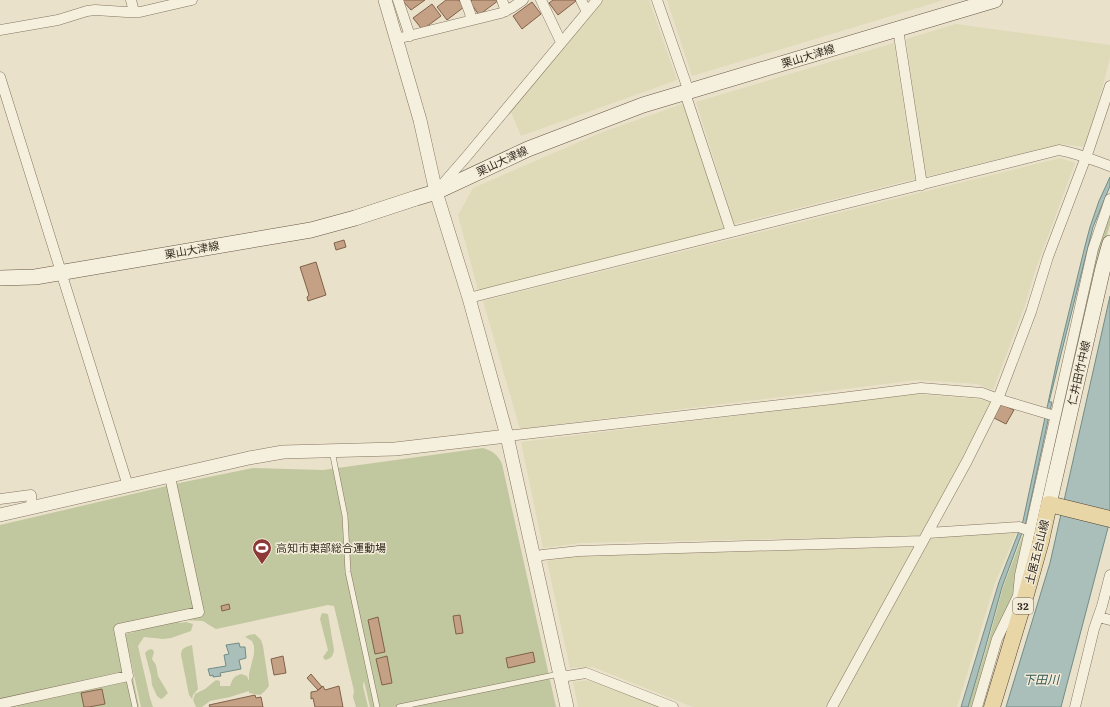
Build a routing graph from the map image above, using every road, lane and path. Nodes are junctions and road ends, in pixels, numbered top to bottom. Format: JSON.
{"nodes":[{"id":1,"x":131,"y":0,"type":"edge"},
{"id":2,"x":192,"y":0,"type":"edge"},
{"id":3,"x":385,"y":0,"type":"edge"},
{"id":4,"x":398,"y":0,"type":"edge"},
{"id":5,"x":465,"y":0,"type":"edge"},
{"id":6,"x":502,"y":0,"type":"edge"},
{"id":7,"x":523,"y":0,"type":"edge"},
{"id":8,"x":541,"y":0,"type":"edge"},
{"id":9,"x":581,"y":0,"type":"edge"},
{"id":10,"x":597,"y":0,"type":"edge"},
{"id":11,"x":657,"y":0,"type":"edge"},
{"id":12,"x":995,"y":0,"type":"edge"},
{"id":13,"x":963,"y":5,"type":"edge"},
{"id":14,"x":506,"y":10,"type":"junction"},
{"id":15,"x":134,"y":12,"type":"junction"},
{"id":16,"x":587,"y":12,"type":"junction"},
{"id":17,"x":471,"y":20,"type":"junction"},
{"id":18,"x":898,"y":29,"type":"junction"},
{"id":19,"x":0,"y":30,"type":"edge"},
{"id":20,"x":410,"y":36,"type":"junction"},
{"id":21,"x":396,"y":39,"type":"junction"},
{"id":22,"x":561,"y":42,"type":"junction"},
{"id":23,"x":0,"y":77,"type":"edge"},
{"id":24,"x":1110,"y":86,"type":"edge"},
{"id":25,"x":687,"y":92,"type":"junction"},
{"id":26,"x":1086,"y":157,"type":"junction"},
{"id":27,"x":1110,"y":166,"type":"edge"},
{"id":28,"x":922,"y":185,"type":"junction"},
{"id":29,"x":436,"y":192,"type":"junction"},
{"id":30,"x":1110,"y":199,"type":"edge"},
{"id":31,"x":730,"y":232,"type":"junction"},
{"id":32,"x":1110,"y":243,"type":"edge"},
{"id":33,"x":60,"y":272,"type":"junction"},
{"id":34,"x":0,"y":278,"type":"edge"},
{"id":35,"x":469,"y":298,"type":"junction"},
{"id":36,"x":998,"y":399,"type":"junction"},
{"id":37,"x":1055,"y":416,"type":"junction"},
{"id":38,"x":507,"y":436,"type":"junction"},
{"id":39,"x":332,"y":451,"type":"junction"},
{"id":40,"x":170,"y":477,"type":"junction"},
{"id":41,"x":128,"y":486,"type":"junction"},
{"id":42,"x":0,"y":499,"type":"edge"},
{"id":43,"x":1052,"y":504,"type":"junction"},
{"id":44,"x":32,"y":508,"type":"junction"},
{"id":45,"x":0,"y":515,"type":"edge"},
{"id":46,"x":1110,"y":519,"type":"edge"},
{"id":47,"x":1030,"y":531,"type":"junction"},
{"id":48,"x":926,"y":537,"type":"junction"},
{"id":49,"x":534,"y":558,"type":"junction"},
{"id":50,"x":1110,"y":575,"type":"edge"},
{"id":51,"x":1022,"y":597,"type":"junction"},
{"id":52,"x":1098,"y":617,"type":"junction"},
{"id":53,"x":1110,"y":620,"type":"edge"},
{"id":54,"x":566,"y":675,"type":"junction"},
{"id":55,"x":128,"y":676,"type":"junction"},
{"id":56,"x":0,"y":704,"type":"edge"},
{"id":57,"x":135,"y":707,"type":"edge"},
{"id":58,"x":376,"y":707,"type":"edge"},
{"id":59,"x":399,"y":707,"type":"edge"},
{"id":60,"x":567,"y":707,"type":"edge"},
{"id":61,"x":673,"y":707,"type":"edge"},
{"id":62,"x":832,"y":707,"type":"edge"},
{"id":63,"x":977,"y":707,"type":"edge"},
{"id":64,"x":992,"y":707,"type":"edge"},
{"id":65,"x":1074,"y":707,"type":"edge"}],
"edges":[{"from":1,"to":15,"type":"street"},
{"from":2,"to":15,"type":"street"},
{"from":3,"to":21,"type":"street"},
{"from":4,"to":20,"type":"street"},
{"from":5,"to":17,"type":"street"},
{"from":6,"to":14,"type":"street"},
{"from":7,"to":14,"type":"street"},
{"from":8,"to":22,"type":"street"},
{"from":9,"to":16,"type":"street"},
{"from":10,"to":16,"type":"street"},
{"from":11,"to":25,"type":"street"},
{"from":12,"to":13,"type":"main road","name":"栗山大津線"},
{"from":13,"to":18,"type":"main road","name":"栗山大津線"},
{"from":14,"to":17,"type":"street"},
{"from":15,"to":19,"type":"street"},
{"from":16,"to":22,"type":"street"},
{"from":17,"to":20,"type":"street"},
{"from":18,"to":25,"type":"main road","name":"栗山大津線"},
{"from":18,"to":28,"type":"street"},
{"from":20,"to":21,"type":"street"},
{"from":21,"to":29,"type":"street"},
{"from":22,"to":29,"type":"street"},
{"from":23,"to":33,"type":"street"},
{"from":24,"to":26,"type":"street"},
{"from":25,"to":29,"type":"main road","name":"栗山大津線"},
{"from":25,"to":31,"type":"street"},
{"from":26,"to":27,"type":"street"},
{"from":26,"to":28,"type":"street"},
{"from":26,"to":36,"type":"street"},
{"from":28,"to":31,"type":"street"},
{"from":29,"to":33,"type":"main road","name":"栗山大津線"},
{"from":29,"to":35,"type":"street"},
{"from":30,"to":37,"type":"street"},
{"from":31,"to":35,"type":"street"},
{"from":32,"to":43,"type":"main road","name":"仁井田竹中線"},
{"from":33,"to":34,"type":"main road","name":"栗山大津線"},
{"from":33,"to":41,"type":"street"},
{"from":35,"to":38,"type":"street"},
{"from":36,"to":37,"type":"street"},
{"from":36,"to":38,"type":"street"},
{"from":36,"to":48,"type":"street"},
{"from":37,"to":47,"type":"street"},
{"from":38,"to":39,"type":"street"},
{"from":38,"to":49,"type":"street"},
{"from":39,"to":40,"type":"street"},
{"from":39,"to":58,"type":"lane"},
{"from":40,"to":41,"type":"street"},
{"from":40,"to":55,"type":"street"},
{"from":41,"to":44,"type":"street"},
{"from":42,"to":44,"type":"street"},
{"from":43,"to":46,"type":"main road"},
{"from":43,"to":51,"type":"main road","name":"土居五台山線","number":"32"},
{"from":44,"to":45,"type":"street"},
{"from":47,"to":48,"type":"street"},
{"from":47,"to":51,"type":"street"},
{"from":48,"to":49,"type":"street"},
{"from":48,"to":62,"type":"street"},
{"from":49,"to":54,"type":"street"},
{"from":50,"to":52,"type":"street"},
{"from":51,"to":63,"type":"street"},
{"from":51,"to":64,"type":"main road","name":"土居五台山線","number":"32"},
{"from":52,"to":53,"type":"street"},
{"from":52,"to":65,"type":"street"},
{"from":54,"to":59,"type":"lane"},
{"from":54,"to":60,"type":"street"},
{"from":54,"to":61,"type":"street"},
{"from":55,"to":56,"type":"street"},
{"from":55,"to":57,"type":"lane"}]}
